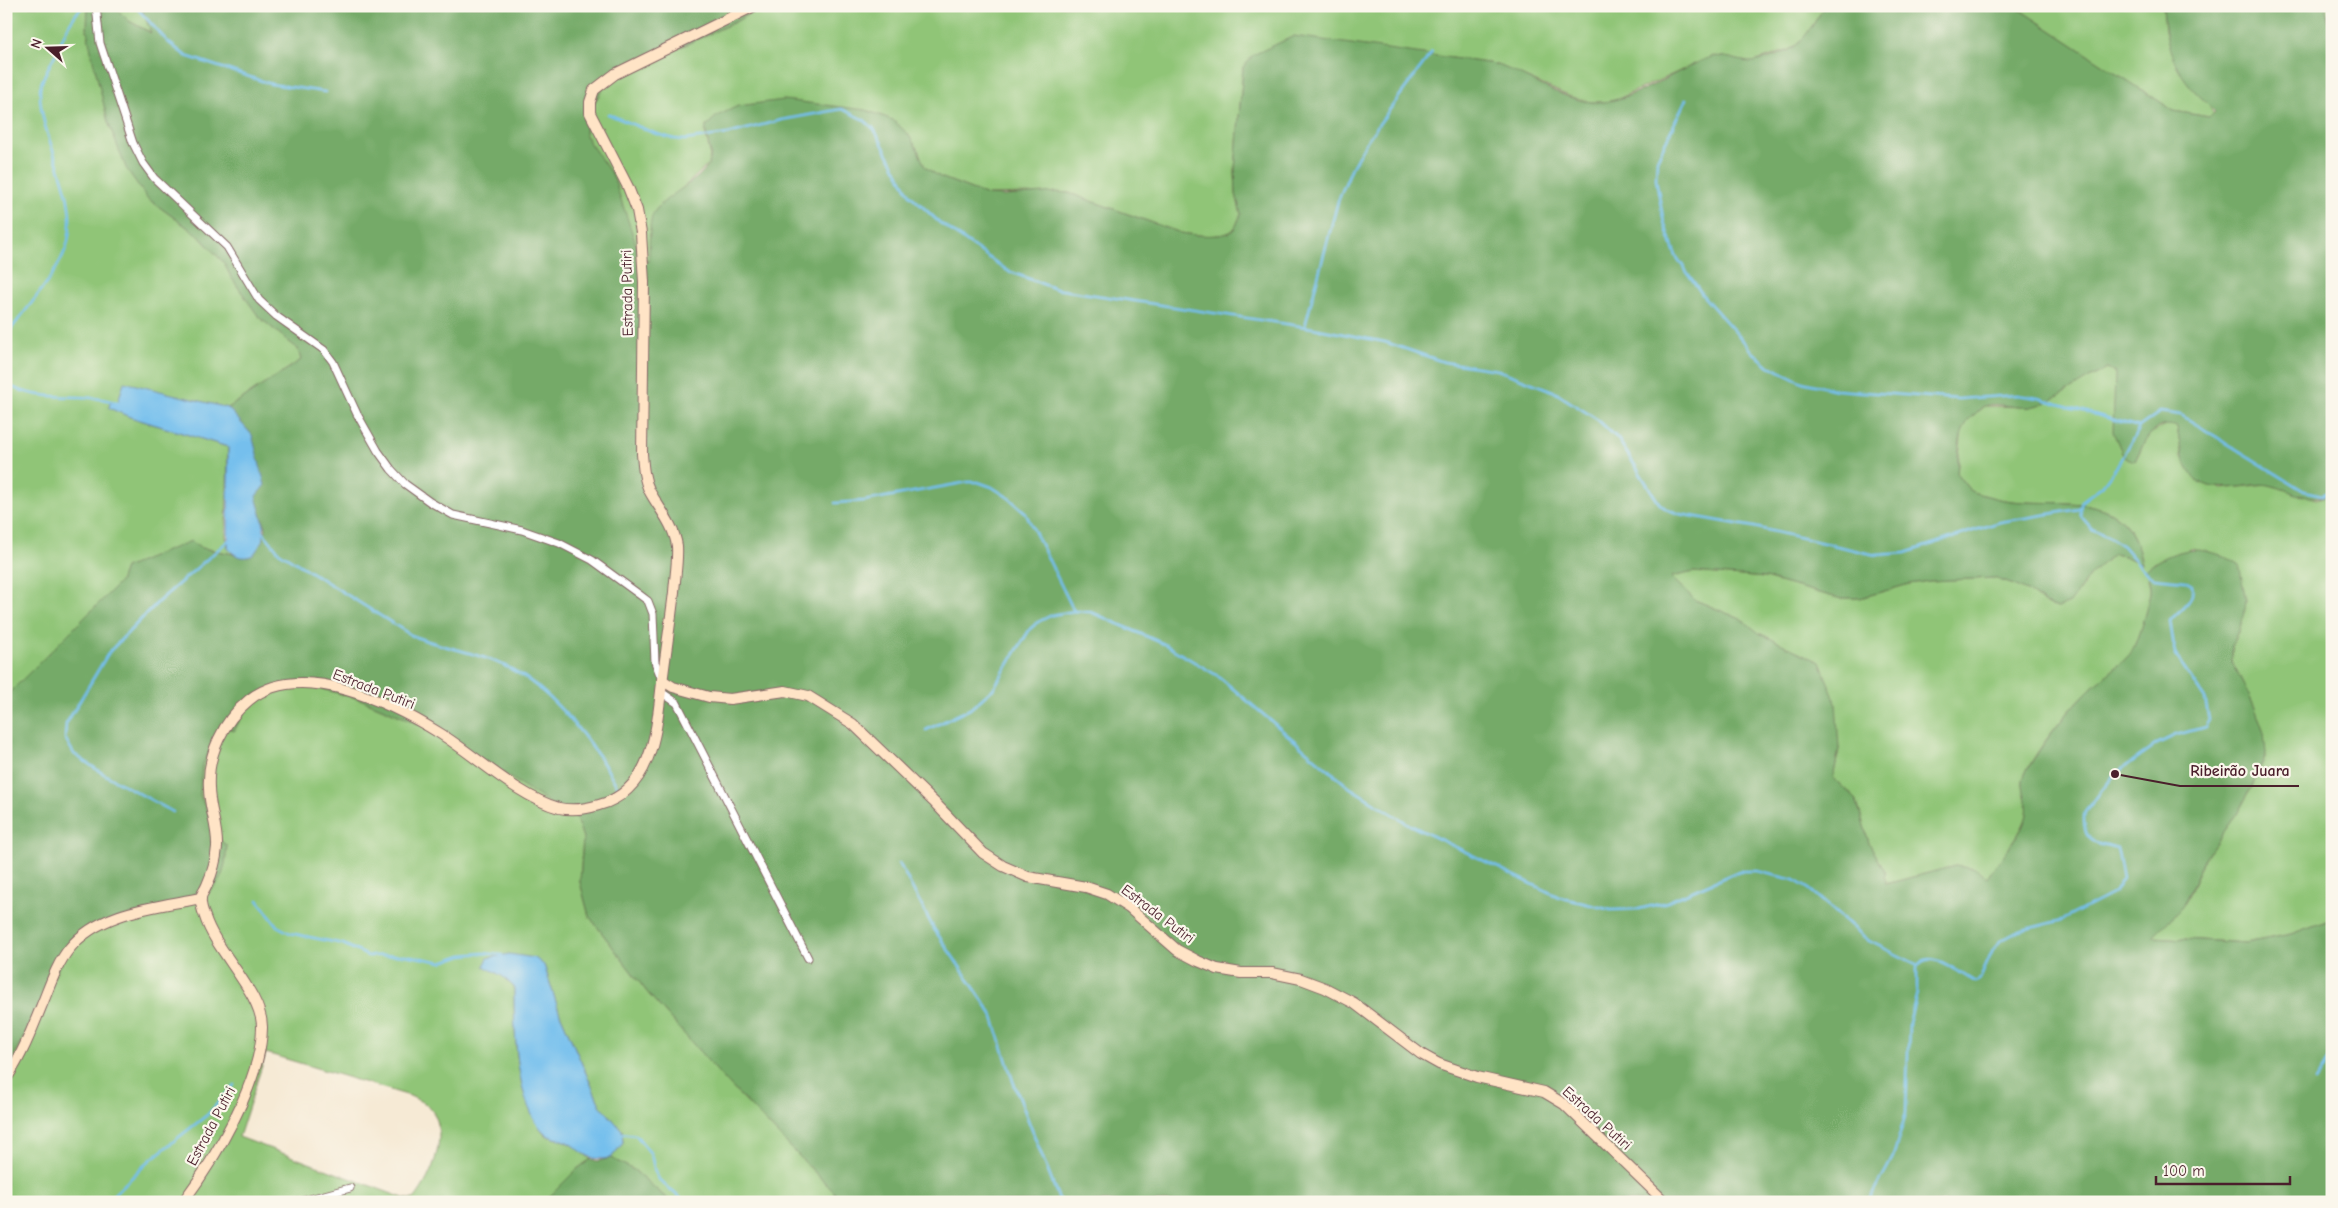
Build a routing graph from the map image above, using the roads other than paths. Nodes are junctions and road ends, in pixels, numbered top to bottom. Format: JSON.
{"nodes":[{"id":1,"x":96,"y":6,"type":"edge"},
{"id":2,"x":754,"y":6,"type":"edge"},
{"id":3,"x":662,"y":680,"type":"junction"},
{"id":4,"x":661,"y":692,"type":"junction"},
{"id":5,"x":201,"y":898,"type":"junction"},
{"id":6,"x":808,"y":958,"type":"dead end"},
{"id":7,"x":6,"y":1079,"type":"edge"},
{"id":8,"x":350,"y":1188,"type":"dead end"},
{"id":9,"x":183,"y":1202,"type":"edge"},
{"id":10,"x":299,"y":1202,"type":"edge"},
{"id":11,"x":1665,"y":1202,"type":"edge"}],
"edges":[{"from":1,"to":3,"type":"street"},
{"from":2,"to":3,"type":"street","name":"Estrada Putiri"},
{"from":3,"to":4,"type":"street","name":"Estrada Putiri"},
{"from":3,"to":11,"type":"street","name":"Estrada Putiri"},
{"from":4,"to":5,"type":"street","name":"Estrada Putiri"},
{"from":4,"to":6,"type":"street"},
{"from":5,"to":7,"type":"street"},
{"from":5,"to":9,"type":"street","name":"Estrada Putiri"},
{"from":8,"to":10,"type":"street"}]}
